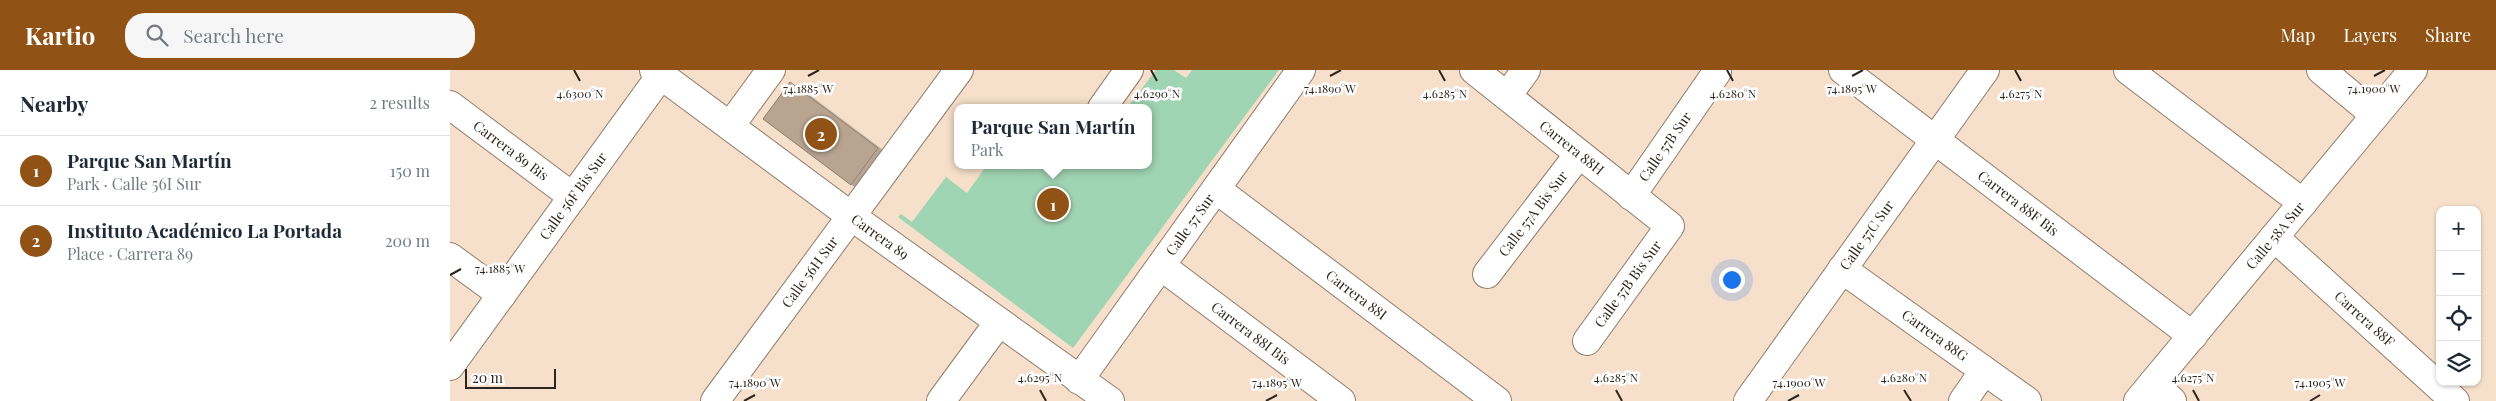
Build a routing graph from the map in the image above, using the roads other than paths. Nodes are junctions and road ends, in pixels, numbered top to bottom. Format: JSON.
{"nodes":[{"id":1,"x":771,"y":70,"type":"edge"},
{"id":2,"x":959,"y":70,"type":"edge"},
{"id":3,"x":1129,"y":70,"type":"edge"},
{"id":4,"x":1301,"y":70,"type":"edge"},
{"id":5,"x":1474,"y":70,"type":"edge"},
{"id":6,"x":1526,"y":70,"type":"edge"},
{"id":7,"x":1843,"y":70,"type":"edge"},
{"id":8,"x":1985,"y":70,"type":"edge"},
{"id":9,"x":2128,"y":70,"type":"edge"},
{"id":10,"x":2321,"y":70,"type":"edge"},
{"id":11,"x":2413,"y":70,"type":"edge"},
{"id":12,"x":1717,"y":72,"type":"dead end"},
{"id":13,"x":658,"y":73,"type":"edge"},
{"id":14,"x":1507,"y":96,"type":"junction"},
{"id":15,"x":1105,"y":104,"type":"edge"},
{"id":16,"x":450,"y":105,"type":"edge"},
{"id":17,"x":2375,"y":115,"type":"junction"},
{"id":18,"x":730,"y":126,"type":"junction"},
{"id":19,"x":1935,"y":140,"type":"junction"},
{"id":20,"x":1580,"y":154,"type":"junction"},
{"id":21,"x":1216,"y":189,"type":"junction"},
{"id":22,"x":1632,"y":196,"type":"junction"},
{"id":23,"x":573,"y":197,"type":"junction"},
{"id":24,"x":2303,"y":203,"type":"junction"},
{"id":25,"x":852,"y":216,"type":"junction"},
{"id":26,"x":1670,"y":226,"type":"joint"},
{"id":27,"x":2274,"y":237,"type":"junction"},
{"id":28,"x":450,"y":257,"type":"edge"},
{"id":29,"x":1161,"y":266,"type":"junction"},
{"id":30,"x":1842,"y":269,"type":"junction"},
{"id":31,"x":1487,"y":274,"type":"dead end"},
{"id":32,"x":502,"y":295,"type":"junction"},
{"id":33,"x":999,"y":322,"type":"junction"},
{"id":34,"x":2193,"y":336,"type":"junction"},
{"id":35,"x":1587,"y":341,"type":"dead end"},
{"id":36,"x":450,"y":366,"type":"edge"},
{"id":37,"x":1984,"y":371,"type":"junction"},
{"id":38,"x":1079,"y":380,"type":"junction"},
{"id":39,"x":2154,"y":395,"type":"edge"},
{"id":40,"x":716,"y":401,"type":"edge"},
{"id":41,"x":941,"y":401,"type":"edge"},
{"id":42,"x":1110,"y":401,"type":"edge"},
{"id":43,"x":1341,"y":401,"type":"edge"},
{"id":44,"x":1498,"y":401,"type":"edge"},
{"id":45,"x":1748,"y":401,"type":"edge"},
{"id":46,"x":1963,"y":401,"type":"edge"},
{"id":47,"x":2027,"y":401,"type":"edge"},
{"id":48,"x":2454,"y":401,"type":"edge"}],
"edges":[{"from":1,"to":18,"type":"street"},
{"from":2,"to":25,"type":"street","name":"Calle 56H Sur"},
{"from":3,"to":15,"type":"street"},
{"from":4,"to":21,"type":"street","name":"Calle 57 Sur"},
{"from":5,"to":14,"type":"street","name":"Carrera 88H"},
{"from":6,"to":14,"type":"street"},
{"from":7,"to":19,"type":"street","name":"Carrera 88F Bis"},
{"from":8,"to":19,"type":"street","name":"Calle 57C Sur"},
{"from":9,"to":24,"type":"street"},
{"from":10,"to":17,"type":"street"},
{"from":11,"to":17,"type":"street","name":"Calle 58A Sur"},
{"from":12,"to":22,"type":"street","name":"Calle 57B Sur"},
{"from":13,"to":18,"type":"street","name":"Carrera 89"},
{"from":13,"to":23,"type":"street","name":"Calle 56F Bis Sur"},
{"from":14,"to":20,"type":"street","name":"Carrera 88H"},
{"from":16,"to":23,"type":"street","name":"Carrera 89 Bis"},
{"from":17,"to":24,"type":"street","name":"Calle 58A Sur"},
{"from":18,"to":25,"type":"street","name":"Carrera 89"},
{"from":19,"to":30,"type":"street","name":"Calle 57C Sur"},
{"from":19,"to":34,"type":"street","name":"Carrera 88F Bis"},
{"from":20,"to":22,"type":"street","name":"Carrera 88H"},
{"from":20,"to":31,"type":"street","name":"Calle 57A Bis Sur"},
{"from":21,"to":29,"type":"street","name":"Calle 57 Sur"},
{"from":21,"to":44,"type":"street","name":"Carrera 88I"},
{"from":22,"to":26,"type":"street","name":"Carrera 88H"},
{"from":23,"to":32,"type":"street","name":"Calle 56F Bis Sur"},
{"from":24,"to":27,"type":"street","name":"Calle 58A Sur"},
{"from":25,"to":33,"type":"street","name":"Carrera 89"},
{"from":25,"to":40,"type":"street","name":"Calle 56H Sur"},
{"from":26,"to":35,"type":"street","name":"Calle 57B Bis Sur"},
{"from":27,"to":34,"type":"street","name":"Calle 58A Sur"},
{"from":27,"to":48,"type":"street","name":"Carrera 88F"},
{"from":28,"to":32,"type":"street"},
{"from":29,"to":38,"type":"street","name":"Calle 57 Sur"},
{"from":29,"to":43,"type":"street","name":"Carrera 88I Bis"},
{"from":30,"to":37,"type":"street","name":"Carrera 88G"},
{"from":30,"to":45,"type":"street","name":"Calle 57C Sur"},
{"from":32,"to":36,"type":"street","name":"Calle 56F Bis Sur"},
{"from":33,"to":38,"type":"street","name":"Carrera 89"},
{"from":33,"to":41,"type":"street"},
{"from":34,"to":39,"type":"street","name":"Calle 58A Sur"},
{"from":37,"to":46,"type":"street"},
{"from":37,"to":47,"type":"street","name":"Carrera 88G"},
{"from":38,"to":42,"type":"street","name":"Carrera 89"}]}
